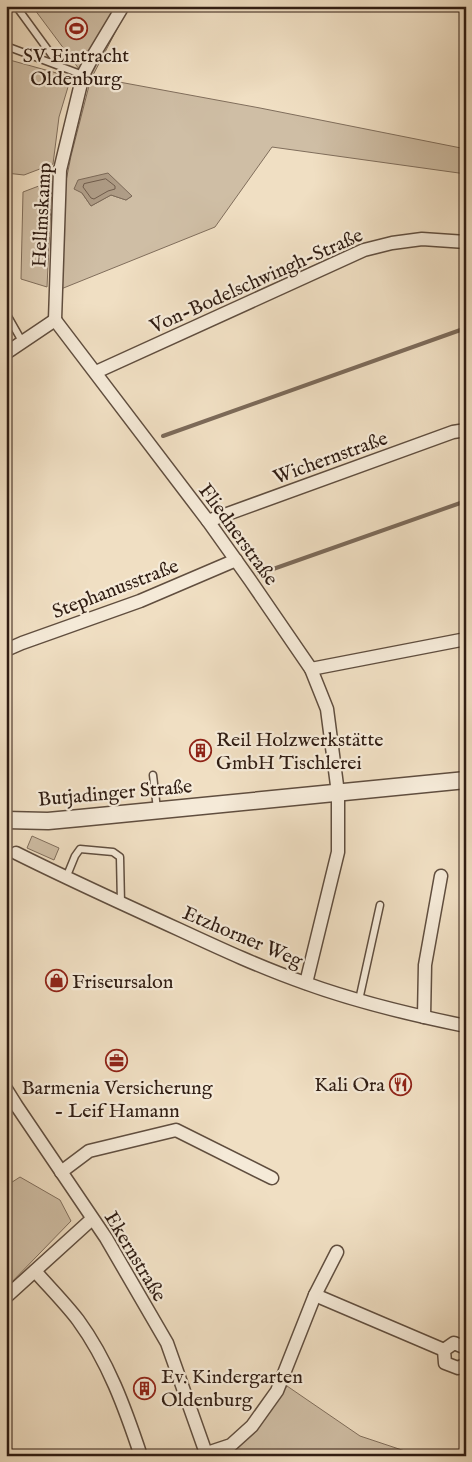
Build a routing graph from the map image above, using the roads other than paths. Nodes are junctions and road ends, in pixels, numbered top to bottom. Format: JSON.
{"nodes":[{"id":1,"x":16,"y":6,"type":"edge"},
{"id":2,"x":123,"y":6,"type":"edge"},
{"id":3,"x":6,"y":46,"type":"edge"},
{"id":4,"x":60,"y":66,"type":"junction"},
{"id":5,"x":83,"y":75,"type":"junction"},
{"id":6,"x":466,"y":242,"type":"edge"},
{"id":7,"x":6,"y":313,"type":"edge"},
{"id":8,"x":55,"y":320,"type":"junction"},
{"id":9,"x":23,"y":343,"type":"junction"},
{"id":10,"x":6,"y":353,"type":"edge"},
{"id":11,"x":96,"y":372,"type":"junction"},
{"id":12,"x":466,"y":430,"type":"edge"},
{"id":13,"x":208,"y":521,"type":"junction"},
{"id":14,"x":236,"y":560,"type":"junction"},
{"id":15,"x":466,"y":639,"type":"edge"},
{"id":16,"x":6,"y":650,"type":"edge"},
{"id":17,"x":311,"y":669,"type":"junction"},
{"id":18,"x":153,"y":775,"type":"dead end"},
{"id":19,"x":466,"y":780,"type":"edge"},
{"id":20,"x":338,"y":793,"type":"junction"},
{"id":21,"x":157,"y":811,"type":"junction"},
{"id":22,"x":6,"y":820,"type":"edge"},
{"id":23,"x":16,"y":853,"type":"dead end"},
{"id":24,"x":442,"y":876,"type":"dead end"},
{"id":25,"x":66,"y":878,"type":"junction"},
{"id":26,"x":121,"y":904,"type":"junction"},
{"id":27,"x":380,"y":905,"type":"dead end"},
{"id":28,"x":306,"y":983,"type":"junction"},
{"id":29,"x":358,"y":1000,"type":"junction"},
{"id":30,"x":424,"y":1017,"type":"junction"},
{"id":31,"x":466,"y":1026,"type":"edge"},
{"id":32,"x":6,"y":1089,"type":"edge"},
{"id":33,"x":61,"y":1172,"type":"junction"},
{"id":34,"x":272,"y":1178,"type":"dead end"},
{"id":35,"x":92,"y":1219,"type":"junction"},
{"id":36,"x":337,"y":1252,"type":"dead end"},
{"id":37,"x":34,"y":1271,"type":"junction"},
{"id":38,"x":316,"y":1295,"type":"junction"},
{"id":39,"x":6,"y":1297,"type":"edge"},
{"id":40,"x":466,"y":1348,"type":"edge"},
{"id":41,"x":444,"y":1350,"type":"junction"},
{"id":42,"x":466,"y":1364,"type":"edge"},
{"id":43,"x":207,"y":1454,"type":"edge"},
{"id":44,"x":140,"y":1456,"type":"edge"}],
"edges":[{"from":1,"to":4,"type":"lane"},
{"from":2,"to":5,"type":"street","name":"Hellmskamp"},
{"from":3,"to":4,"type":"lane"},
{"from":4,"to":5,"type":"lane"},
{"from":5,"to":8,"type":"street","name":"Hellmskamp"},
{"from":6,"to":11,"type":"street","name":"Von-Bodelschwingh-Straße"},
{"from":7,"to":9,"type":"lane"},
{"from":8,"to":9,"type":"street"},
{"from":8,"to":11,"type":"street","name":"Fliednerstraße"},
{"from":9,"to":10,"type":"street"},
{"from":11,"to":13,"type":"street","name":"Fliednerstraße"},
{"from":12,"to":13,"type":"street","name":"Wichernstraße"},
{"from":13,"to":14,"type":"street","name":"Fliednerstraße"},
{"from":14,"to":16,"type":"street","name":"Stephanusstraße"},
{"from":14,"to":17,"type":"street","name":"Fliednerstraße"},
{"from":15,"to":17,"type":"street"},
{"from":17,"to":20,"type":"street","name":"Fliednerstraße"},
{"from":18,"to":21,"type":"lane"},
{"from":19,"to":20,"type":"street","name":"Butjadinger Straße"},
{"from":20,"to":21,"type":"street","name":"Butjadinger Straße"},
{"from":20,"to":28,"type":"street","name":"Fliednerstraße"},
{"from":21,"to":22,"type":"street","name":"Butjadinger Straße"},
{"from":23,"to":25,"type":"street","name":"Etzhorner Weg"},
{"from":24,"to":30,"type":"street"},
{"from":25,"to":26,"type":"street","name":"Etzhorner Weg"},
{"from":25,"to":26,"type":"lane"},
{"from":26,"to":28,"type":"street","name":"Etzhorner Weg"},
{"from":27,"to":29,"type":"lane"},
{"from":28,"to":29,"type":"street","name":"Etzhorner Weg"},
{"from":29,"to":30,"type":"street","name":"Etzhorner Weg"},
{"from":30,"to":31,"type":"street","name":"Etzhorner Weg"},
{"from":32,"to":33,"type":"street","name":"Ekernstraße"},
{"from":33,"to":34,"type":"street"},
{"from":33,"to":35,"type":"street","name":"Ekernstraße"},
{"from":35,"to":37,"type":"street"},
{"from":35,"to":43,"type":"street","name":"Ekernstraße"},
{"from":36,"to":38,"type":"street"},
{"from":37,"to":39,"type":"street"},
{"from":37,"to":44,"type":"street"},
{"from":38,"to":41,"type":"street"},
{"from":38,"to":43,"type":"street"},
{"from":40,"to":41,"type":"street"},
{"from":41,"to":42,"type":"street"}]}
